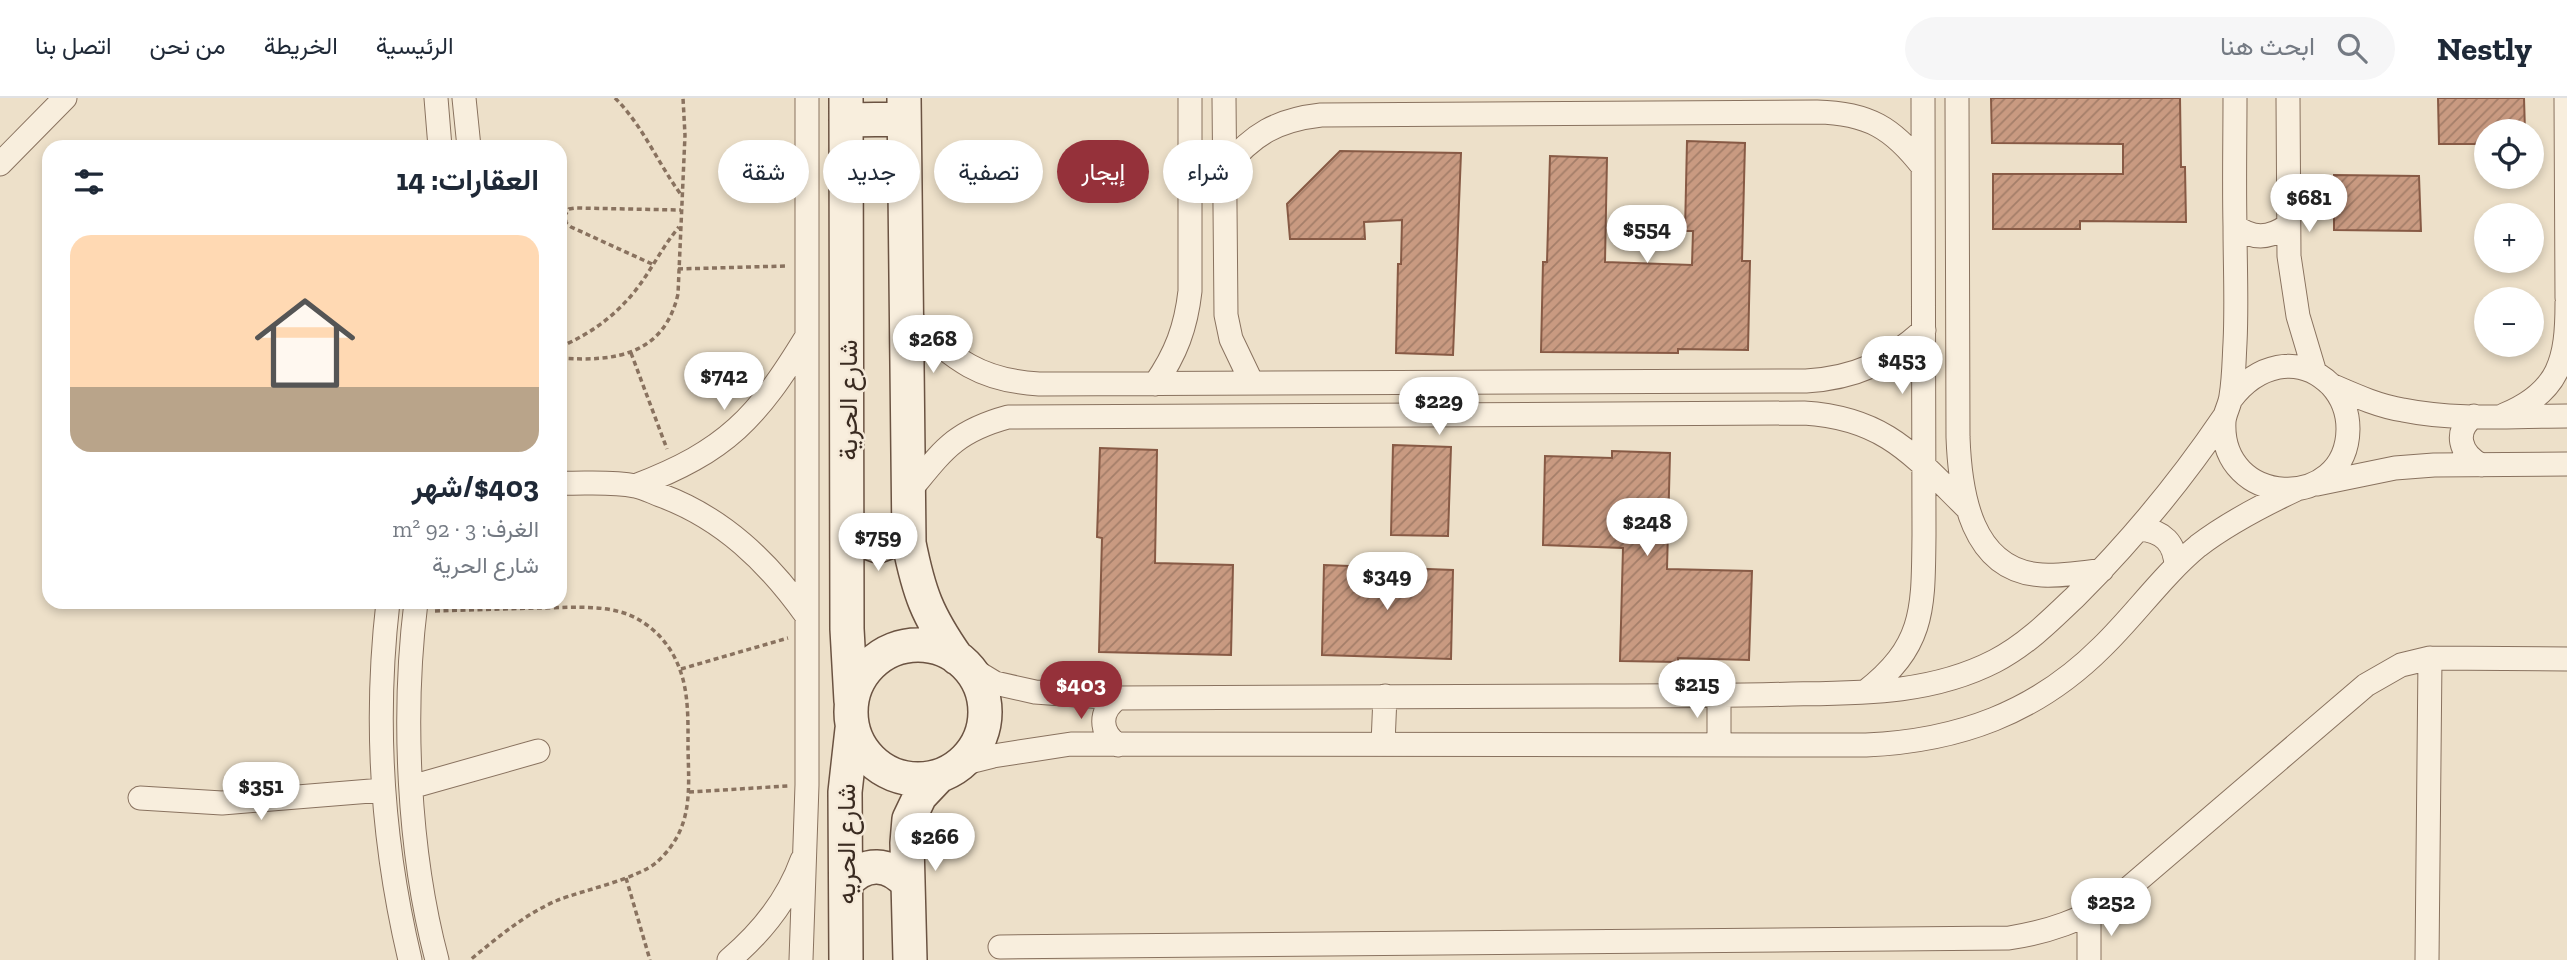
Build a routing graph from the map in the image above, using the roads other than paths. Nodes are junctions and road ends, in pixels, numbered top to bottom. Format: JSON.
{"nodes":[{"id":1,"x":65,"y":98,"type":"edge"},
{"id":2,"x":436,"y":98,"type":"edge"},
{"id":3,"x":464,"y":98,"type":"edge"},
{"id":4,"x":807,"y":98,"type":"edge"},
{"id":5,"x":1190,"y":98,"type":"edge"},
{"id":6,"x":1224,"y":98,"type":"edge"},
{"id":7,"x":1923,"y":98,"type":"edge"},
{"id":8,"x":1957,"y":98,"type":"edge"},
{"id":9,"x":2235,"y":98,"type":"edge"},
{"id":10,"x":2288,"y":98,"type":"edge"},
{"id":11,"x":2566,"y":98,"type":"edge"},
{"id":12,"x":1823,"y":105,"type":"edge"},
{"id":13,"x":1334,"y":106,"type":"edge"},
{"id":14,"x":44,"y":109,"type":"edge"},
{"id":15,"x":846,"y":109,"type":"edge"},
{"id":16,"x":904,"y":109,"type":"edge"},
{"id":17,"x":439,"y":140,"type":"edge"},
{"id":18,"x":467,"y":140,"type":"edge"},
{"id":19,"x":1224,"y":140,"type":"edge"},
{"id":20,"x":1251,"y":140,"type":"edge"},
{"id":21,"x":0,"y":164,"type":"edge"},
{"id":22,"x":1923,"y":167,"type":"junction"},
{"id":23,"x":1224,"y":203,"type":"edge"},
{"id":24,"x":2235,"y":226,"type":"junction"},
{"id":25,"x":2287,"y":226,"type":"junction"},
{"id":26,"x":1225,"y":290,"type":"junction"},
{"id":27,"x":1190,"y":291,"type":"junction"},
{"id":28,"x":2567,"y":300,"type":"edge"},
{"id":29,"x":906,"y":315,"type":"junction"},
{"id":30,"x":1924,"y":330,"type":"junction"},
{"id":31,"x":808,"y":334,"type":"junction"},
{"id":32,"x":2323,"y":379,"type":"junction"},
{"id":33,"x":1826,"y":380,"type":"junction"},
{"id":34,"x":1252,"y":383,"type":"junction"},
{"id":35,"x":1371,"y":383,"type":"junction"},
{"id":36,"x":1039,"y":384,"type":"junction"},
{"id":37,"x":1155,"y":384,"type":"junction"},
{"id":38,"x":2228,"y":408,"type":"junction"},
{"id":39,"x":1826,"y":414,"type":"junction"},
{"id":40,"x":1373,"y":415,"type":"junction"},
{"id":41,"x":1038,"y":416,"type":"junction"},
{"id":42,"x":2474,"y":416,"type":"junction"},
{"id":43,"x":2500,"y":416,"type":"junction"},
{"id":44,"x":2567,"y":416,"type":"edge"},
{"id":45,"x":2567,"y":464,"type":"edge"},
{"id":46,"x":2481,"y":465,"type":"junction"},
{"id":47,"x":1924,"y":466,"type":"junction"},
{"id":48,"x":567,"y":484,"type":"edge"},
{"id":49,"x":635,"y":486,"type":"junction"},
{"id":50,"x":2304,"y":487,"type":"junction"},
{"id":51,"x":907,"y":508,"type":"junction"},
{"id":52,"x":1967,"y":508,"type":"junction"},
{"id":53,"x":849,"y":522,"type":"junction"},
{"id":54,"x":2140,"y":529,"type":"junction"},
{"id":55,"x":2176,"y":566,"type":"junction"},
{"id":56,"x":2102,"y":570,"type":"junction"},
{"id":57,"x":387,"y":609,"type":"edge"},
{"id":58,"x":415,"y":609,"type":"edge"},
{"id":59,"x":806,"y":624,"type":"junction"},
{"id":60,"x":2430,"y":658,"type":"junction"},
{"id":61,"x":2567,"y":659,"type":"edge"},
{"id":62,"x":962,"y":662,"type":"junction"},
{"id":63,"x":1865,"y":692,"type":"junction"},
{"id":64,"x":1385,"y":696,"type":"junction"},
{"id":65,"x":1719,"y":696,"type":"junction"},
{"id":66,"x":1118,"y":698,"type":"junction"},
{"id":67,"x":852,"y":715,"type":"junction"},
{"id":68,"x":1383,"y":744,"type":"junction"},
{"id":69,"x":1719,"y":744,"type":"junction"},
{"id":70,"x":1118,"y":745,"type":"junction"},
{"id":71,"x":538,"y":751,"type":"dead end"},
{"id":72,"x":949,"y":770,"type":"junction"},
{"id":73,"x":412,"y":795,"type":"junction"},
{"id":74,"x":140,"y":798,"type":"dead end"},
{"id":75,"x":384,"y":799,"type":"junction"},
{"id":76,"x":806,"y":850,"type":"junction"},
{"id":77,"x":846,"y":883,"type":"junction"},
{"id":78,"x":908,"y":884,"type":"junction"},
{"id":79,"x":2089,"y":915,"type":"junction"},
{"id":80,"x":1000,"y":947,"type":"dead end"},
{"id":81,"x":1774,"y":950,"type":"edge"},
{"id":82,"x":1454,"y":951,"type":"edge"},
{"id":83,"x":1124,"y":953,"type":"edge"},
{"id":84,"x":410,"y":960,"type":"edge"},
{"id":85,"x":437,"y":960,"type":"edge"},
{"id":86,"x":729,"y":960,"type":"edge"},
{"id":87,"x":801,"y":960,"type":"edge"},
{"id":88,"x":846,"y":960,"type":"edge"},
{"id":89,"x":909,"y":960,"type":"edge"},
{"id":90,"x":2089,"y":960,"type":"edge"},
{"id":91,"x":2427,"y":960,"type":"edge"}],
"edges":[{"from":1,"to":14,"type":"street"},
{"from":2,"to":17,"type":"street"},
{"from":3,"to":18,"type":"street"},
{"from":4,"to":31,"type":"street"},
{"from":5,"to":27,"type":"street"},
{"from":6,"to":19,"type":"street"},
{"from":7,"to":22,"type":"street"},
{"from":8,"to":52,"type":"street"},
{"from":9,"to":24,"type":"street"},
{"from":10,"to":25,"type":"street"},
{"from":11,"to":28,"type":"street"},
{"from":12,"to":13,"type":"street"},
{"from":12,"to":22,"type":"street"},
{"from":13,"to":20,"type":"street"},
{"from":14,"to":21,"type":"street"},
{"from":15,"to":16,"type":"street"},
{"from":15,"to":53,"type":"street","name":"شارع الحرية"},
{"from":16,"to":29,"type":"street"},
{"from":22,"to":30,"type":"street"},
{"from":23,"to":26,"type":"street"},
{"from":24,"to":25,"type":"street"},
{"from":24,"to":38,"type":"street"},
{"from":25,"to":32,"type":"street"},
{"from":26,"to":27,"type":"street"},
{"from":26,"to":34,"type":"street"},
{"from":27,"to":37,"type":"street"},
{"from":28,"to":43,"type":"street"},
{"from":29,"to":36,"type":"street"},
{"from":29,"to":51,"type":"street"},
{"from":30,"to":33,"type":"street"},
{"from":30,"to":47,"type":"street"},
{"from":31,"to":49,"type":"street"},
{"from":31,"to":59,"type":"street"},
{"from":32,"to":38,"type":"street"},
{"from":32,"to":42,"type":"street"},
{"from":32,"to":50,"type":"street"},
{"from":33,"to":35,"type":"street"},
{"from":33,"to":39,"type":"street"},
{"from":34,"to":35,"type":"street"},
{"from":34,"to":37,"type":"street"},
{"from":35,"to":40,"type":"street"},
{"from":36,"to":37,"type":"street"},
{"from":36,"to":41,"type":"street"},
{"from":38,"to":50,"type":"street"},
{"from":38,"to":54,"type":"street"},
{"from":39,"to":40,"type":"street"},
{"from":39,"to":47,"type":"street"},
{"from":40,"to":41,"type":"street"},
{"from":41,"to":51,"type":"street"},
{"from":42,"to":43,"type":"street"},
{"from":42,"to":46,"type":"street"},
{"from":43,"to":44,"type":"street"},
{"from":45,"to":46,"type":"street"},
{"from":46,"to":50,"type":"street"},
{"from":47,"to":52,"type":"street"},
{"from":47,"to":63,"type":"street"},
{"from":48,"to":49,"type":"street"},
{"from":49,"to":59,"type":"street"},
{"from":50,"to":55,"type":"street"},
{"from":51,"to":53,"type":"street"},
{"from":51,"to":62,"type":"street"},
{"from":52,"to":56,"type":"street"},
{"from":53,"to":67,"type":"street","name":"شارع الحرية"},
{"from":54,"to":55,"type":"street"},
{"from":54,"to":56,"type":"street"},
{"from":55,"to":69,"type":"street"},
{"from":56,"to":63,"type":"street"},
{"from":57,"to":75,"type":"street"},
{"from":58,"to":73,"type":"street"},
{"from":59,"to":76,"type":"street"},
{"from":60,"to":61,"type":"street"},
{"from":60,"to":79,"type":"street"},
{"from":60,"to":91,"type":"street"},
{"from":62,"to":66,"type":"street"},
{"from":62,"to":67,"type":"street"},
{"from":62,"to":72,"type":"street"},
{"from":63,"to":65,"type":"street"},
{"from":64,"to":65,"type":"street"},
{"from":64,"to":66,"type":"street"},
{"from":64,"to":68,"type":"street"},
{"from":65,"to":69,"type":"street"},
{"from":66,"to":70,"type":"street"},
{"from":67,"to":72,"type":"street"},
{"from":67,"to":77,"type":"street","name":"شارع الحريه"},
{"from":68,"to":69,"type":"street"},
{"from":68,"to":70,"type":"street"},
{"from":70,"to":72,"type":"street"},
{"from":71,"to":73,"type":"street"},
{"from":72,"to":78,"type":"street"},
{"from":73,"to":75,"type":"street"},
{"from":73,"to":85,"type":"street"},
{"from":74,"to":75,"type":"street"},
{"from":75,"to":84,"type":"street"},
{"from":76,"to":86,"type":"street"},
{"from":76,"to":87,"type":"street"},
{"from":77,"to":78,"type":"street"},
{"from":77,"to":88,"type":"street","name":"شارع الحريه"},
{"from":78,"to":89,"type":"street"},
{"from":79,"to":81,"type":"street"},
{"from":79,"to":90,"type":"street"},
{"from":80,"to":83,"type":"street"},
{"from":81,"to":82,"type":"street"},
{"from":82,"to":83,"type":"street"}]}
